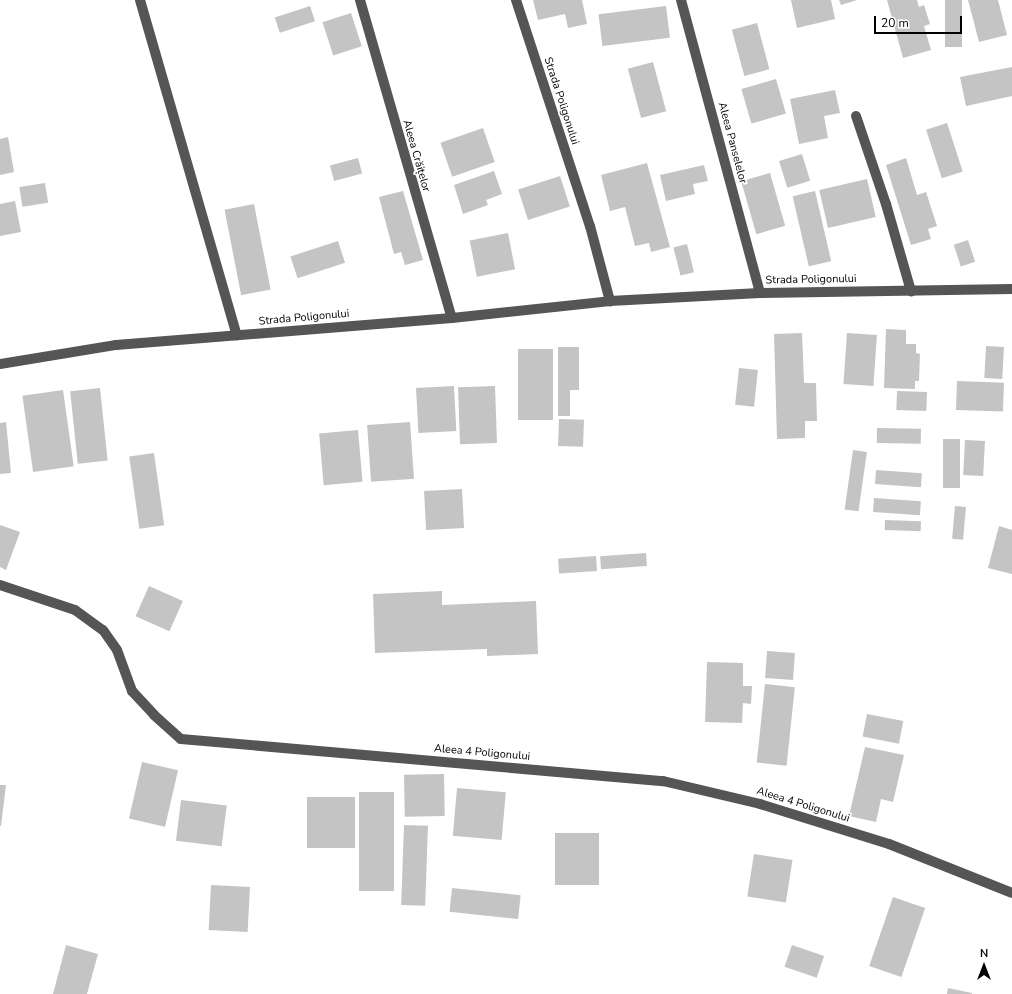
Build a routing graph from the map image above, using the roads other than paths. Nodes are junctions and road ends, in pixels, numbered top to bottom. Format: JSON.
{"nodes":[{"id":1,"x":140,"y":0,"type":"edge"},
{"id":2,"x":360,"y":0,"type":"edge"},
{"id":3,"x":516,"y":0,"type":"edge"},
{"id":4,"x":681,"y":0,"type":"edge"},
{"id":5,"x":856,"y":116,"type":"dead end"},
{"id":6,"x":1012,"y":289,"type":"edge"},
{"id":7,"x":911,"y":291,"type":"junction"},
{"id":8,"x":760,"y":293,"type":"junction"},
{"id":9,"x":610,"y":301,"type":"junction"},
{"id":10,"x":452,"y":318,"type":"junction"},
{"id":11,"x":237,"y":335,"type":"junction"},
{"id":12,"x":0,"y":364,"type":"edge"},
{"id":13,"x":0,"y":585,"type":"edge"},
{"id":14,"x":1012,"y":893,"type":"edge"}],
"edges":[{"from":1,"to":11,"type":"street"},
{"from":2,"to":10,"type":"street","name":"Aleea Crăițelor"},
{"from":3,"to":9,"type":"street","name":"Strada Poligonului"},
{"from":4,"to":8,"type":"street","name":"Aleea Panselelor"},
{"from":5,"to":7,"type":"street"},
{"from":6,"to":7,"type":"street","name":"Strada Poligonului"},
{"from":7,"to":8,"type":"street","name":"Strada Poligonului"},
{"from":8,"to":9,"type":"street","name":"Strada Poligonului"},
{"from":9,"to":10,"type":"street","name":"Strada Poligonului"},
{"from":10,"to":11,"type":"street","name":"Strada Poligonului"},
{"from":11,"to":12,"type":"street","name":"Strada Poligonului"},
{"from":13,"to":14,"type":"street","name":"Aleea 4 Poligonului"}]}
